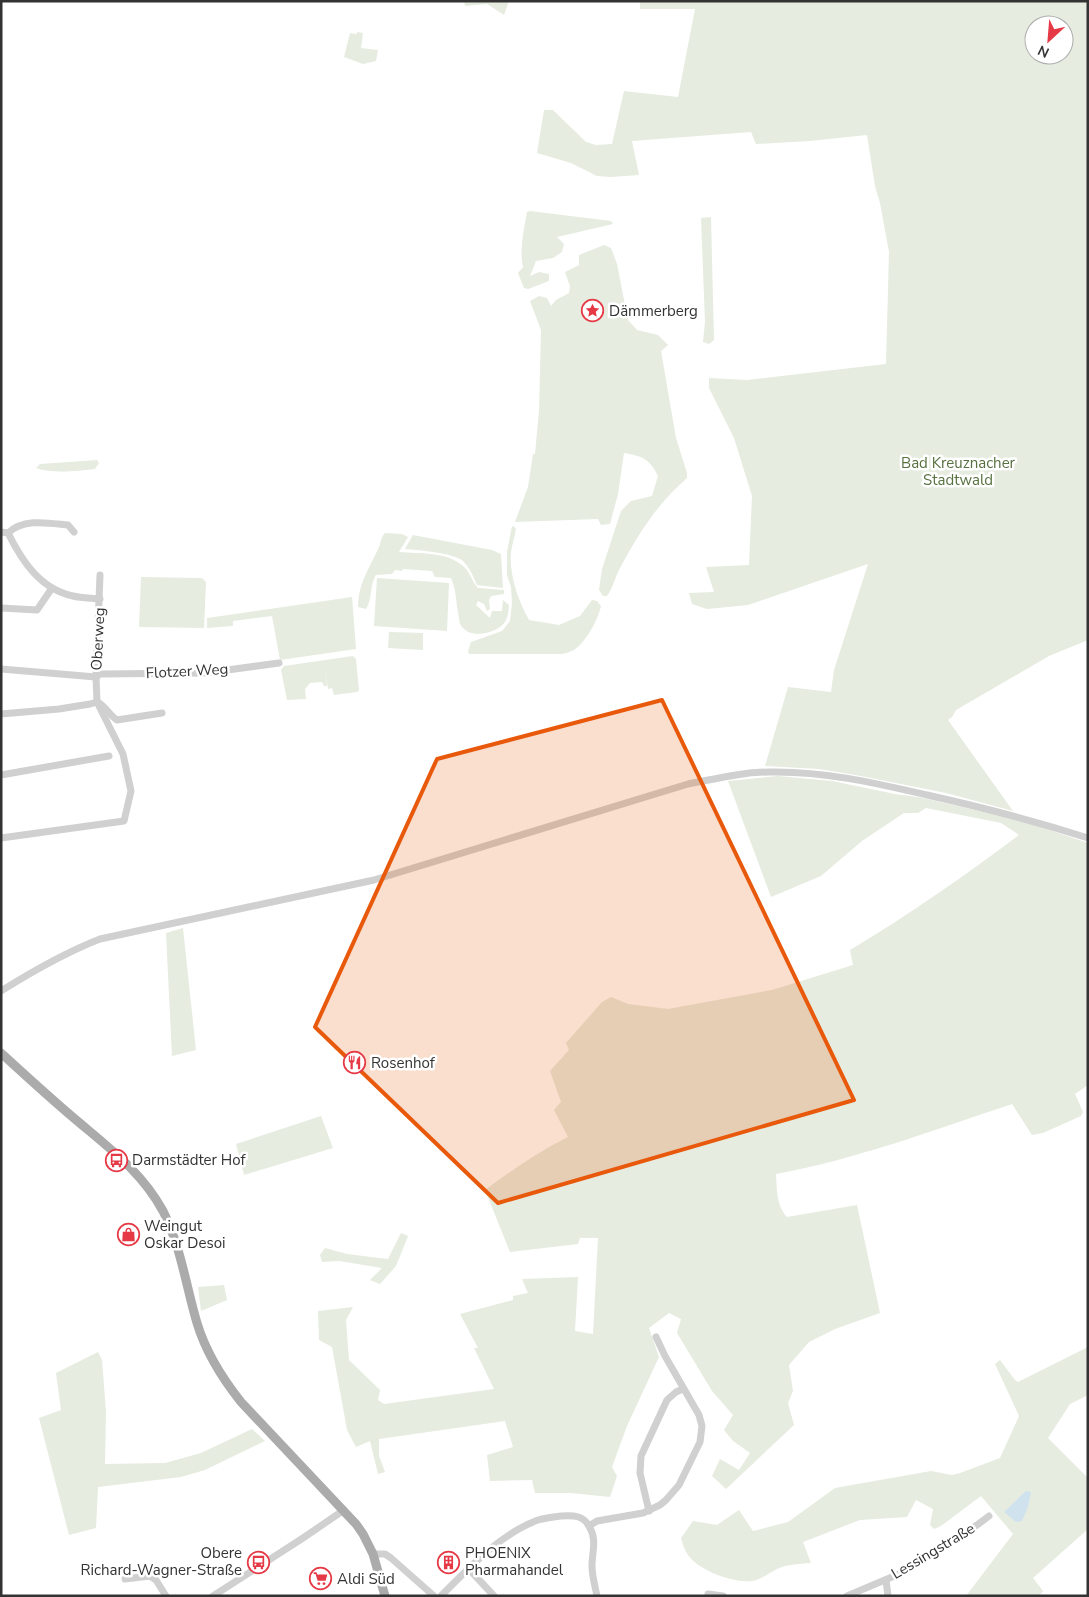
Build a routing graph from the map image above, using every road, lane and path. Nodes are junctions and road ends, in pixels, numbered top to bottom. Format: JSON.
{"nodes":[{"id":1,"x":5,"y":532,"type":"edge"},
{"id":2,"x":74,"y":532,"type":"dead end"},
{"id":3,"x":100,"y":575,"type":"dead end"},
{"id":4,"x":52,"y":588,"type":"junction"},
{"id":5,"x":100,"y":599,"type":"junction"},
{"id":6,"x":1,"y":608,"type":"edge"},
{"id":7,"x":279,"y":663,"type":"dead end"},
{"id":8,"x":1,"y":669,"type":"edge"},
{"id":9,"x":96,"y":677,"type":"junction"},
{"id":10,"x":96,"y":702,"type":"junction"},
{"id":11,"x":162,"y":713,"type":"dead end"},
{"id":12,"x":1,"y":714,"type":"edge"},
{"id":13,"x":109,"y":756,"type":"dead end"},
{"id":14,"x":1,"y":775,"type":"edge"},
{"id":15,"x":1,"y":838,"type":"edge"},
{"id":16,"x":1088,"y":838,"type":"edge"},
{"id":17,"x":1,"y":991,"type":"edge"},
{"id":18,"x":1,"y":1053,"type":"edge"},
{"id":19,"x":656,"y":1337,"type":"dead end"},
{"id":20,"x":683,"y":1389,"type":"junction"},
{"id":21,"x":344,"y":1510,"type":"junction"},
{"id":22,"x":649,"y":1511,"type":"junction"},
{"id":23,"x":989,"y":1516,"type":"dead end"},
{"id":24,"x":589,"y":1526,"type":"junction"},
{"id":25,"x":373,"y":1554,"type":"junction"},
{"id":26,"x":392,"y":1558,"type":"junction"},
{"id":27,"x":377,"y":1565,"type":"junction"},
{"id":28,"x":469,"y":1569,"type":"junction"},
{"id":29,"x":125,"y":1579,"type":"dead end"},
{"id":30,"x":886,"y":1580,"type":"junction"},
{"id":31,"x":708,"y":1594,"type":"dead end"},
{"id":32,"x":166,"y":1596,"type":"edge"},
{"id":33,"x":213,"y":1596,"type":"edge"},
{"id":34,"x":385,"y":1596,"type":"edge"},
{"id":35,"x":434,"y":1596,"type":"edge"},
{"id":36,"x":441,"y":1596,"type":"edge"},
{"id":37,"x":494,"y":1596,"type":"edge"},
{"id":38,"x":597,"y":1596,"type":"edge"},
{"id":39,"x":723,"y":1596,"type":"edge"},
{"id":40,"x":848,"y":1596,"type":"edge"},
{"id":41,"x":888,"y":1596,"type":"edge"}],
"edges":[{"from":1,"to":2,"type":"street"},
{"from":1,"to":4,"type":"street"},
{"from":3,"to":5,"type":"street","name":"Oberweg"},
{"from":4,"to":5,"type":"street"},
{"from":4,"to":6,"type":"street"},
{"from":5,"to":9,"type":"street","name":"Oberweg"},
{"from":7,"to":9,"type":"street","name":"Flotzer Weg"},
{"from":8,"to":9,"type":"street","name":"Flotzer Weg"},
{"from":9,"to":10,"type":"street","name":"Oberweg"},
{"from":10,"to":11,"type":"street"},
{"from":10,"to":12,"type":"street"},
{"from":10,"to":15,"type":"street","name":"Oberweg"},
{"from":13,"to":14,"type":"street"},
{"from":16,"to":17,"type":"street"},
{"from":18,"to":21,"type":"main road"},
{"from":19,"to":20,"type":"street"},
{"from":20,"to":22,"type":"street"},
{"from":20,"to":22,"type":"street"},
{"from":21,"to":25,"type":"main road"},
{"from":21,"to":33,"type":"street"},
{"from":22,"to":24,"type":"street"},
{"from":23,"to":30,"type":"street","name":"Lessingstraße"},
{"from":24,"to":28,"type":"street"},
{"from":24,"to":38,"type":"street"},
{"from":25,"to":26,"type":"street"},
{"from":25,"to":27,"type":"main road"},
{"from":26,"to":27,"type":"street"},
{"from":26,"to":35,"type":"street"},
{"from":27,"to":34,"type":"main road"},
{"from":28,"to":36,"type":"street"},
{"from":28,"to":37,"type":"street"},
{"from":29,"to":32,"type":"street"},
{"from":30,"to":40,"type":"street","name":"Lessingstraße"},
{"from":30,"to":41,"type":"street"},
{"from":31,"to":39,"type":"street"}]}
